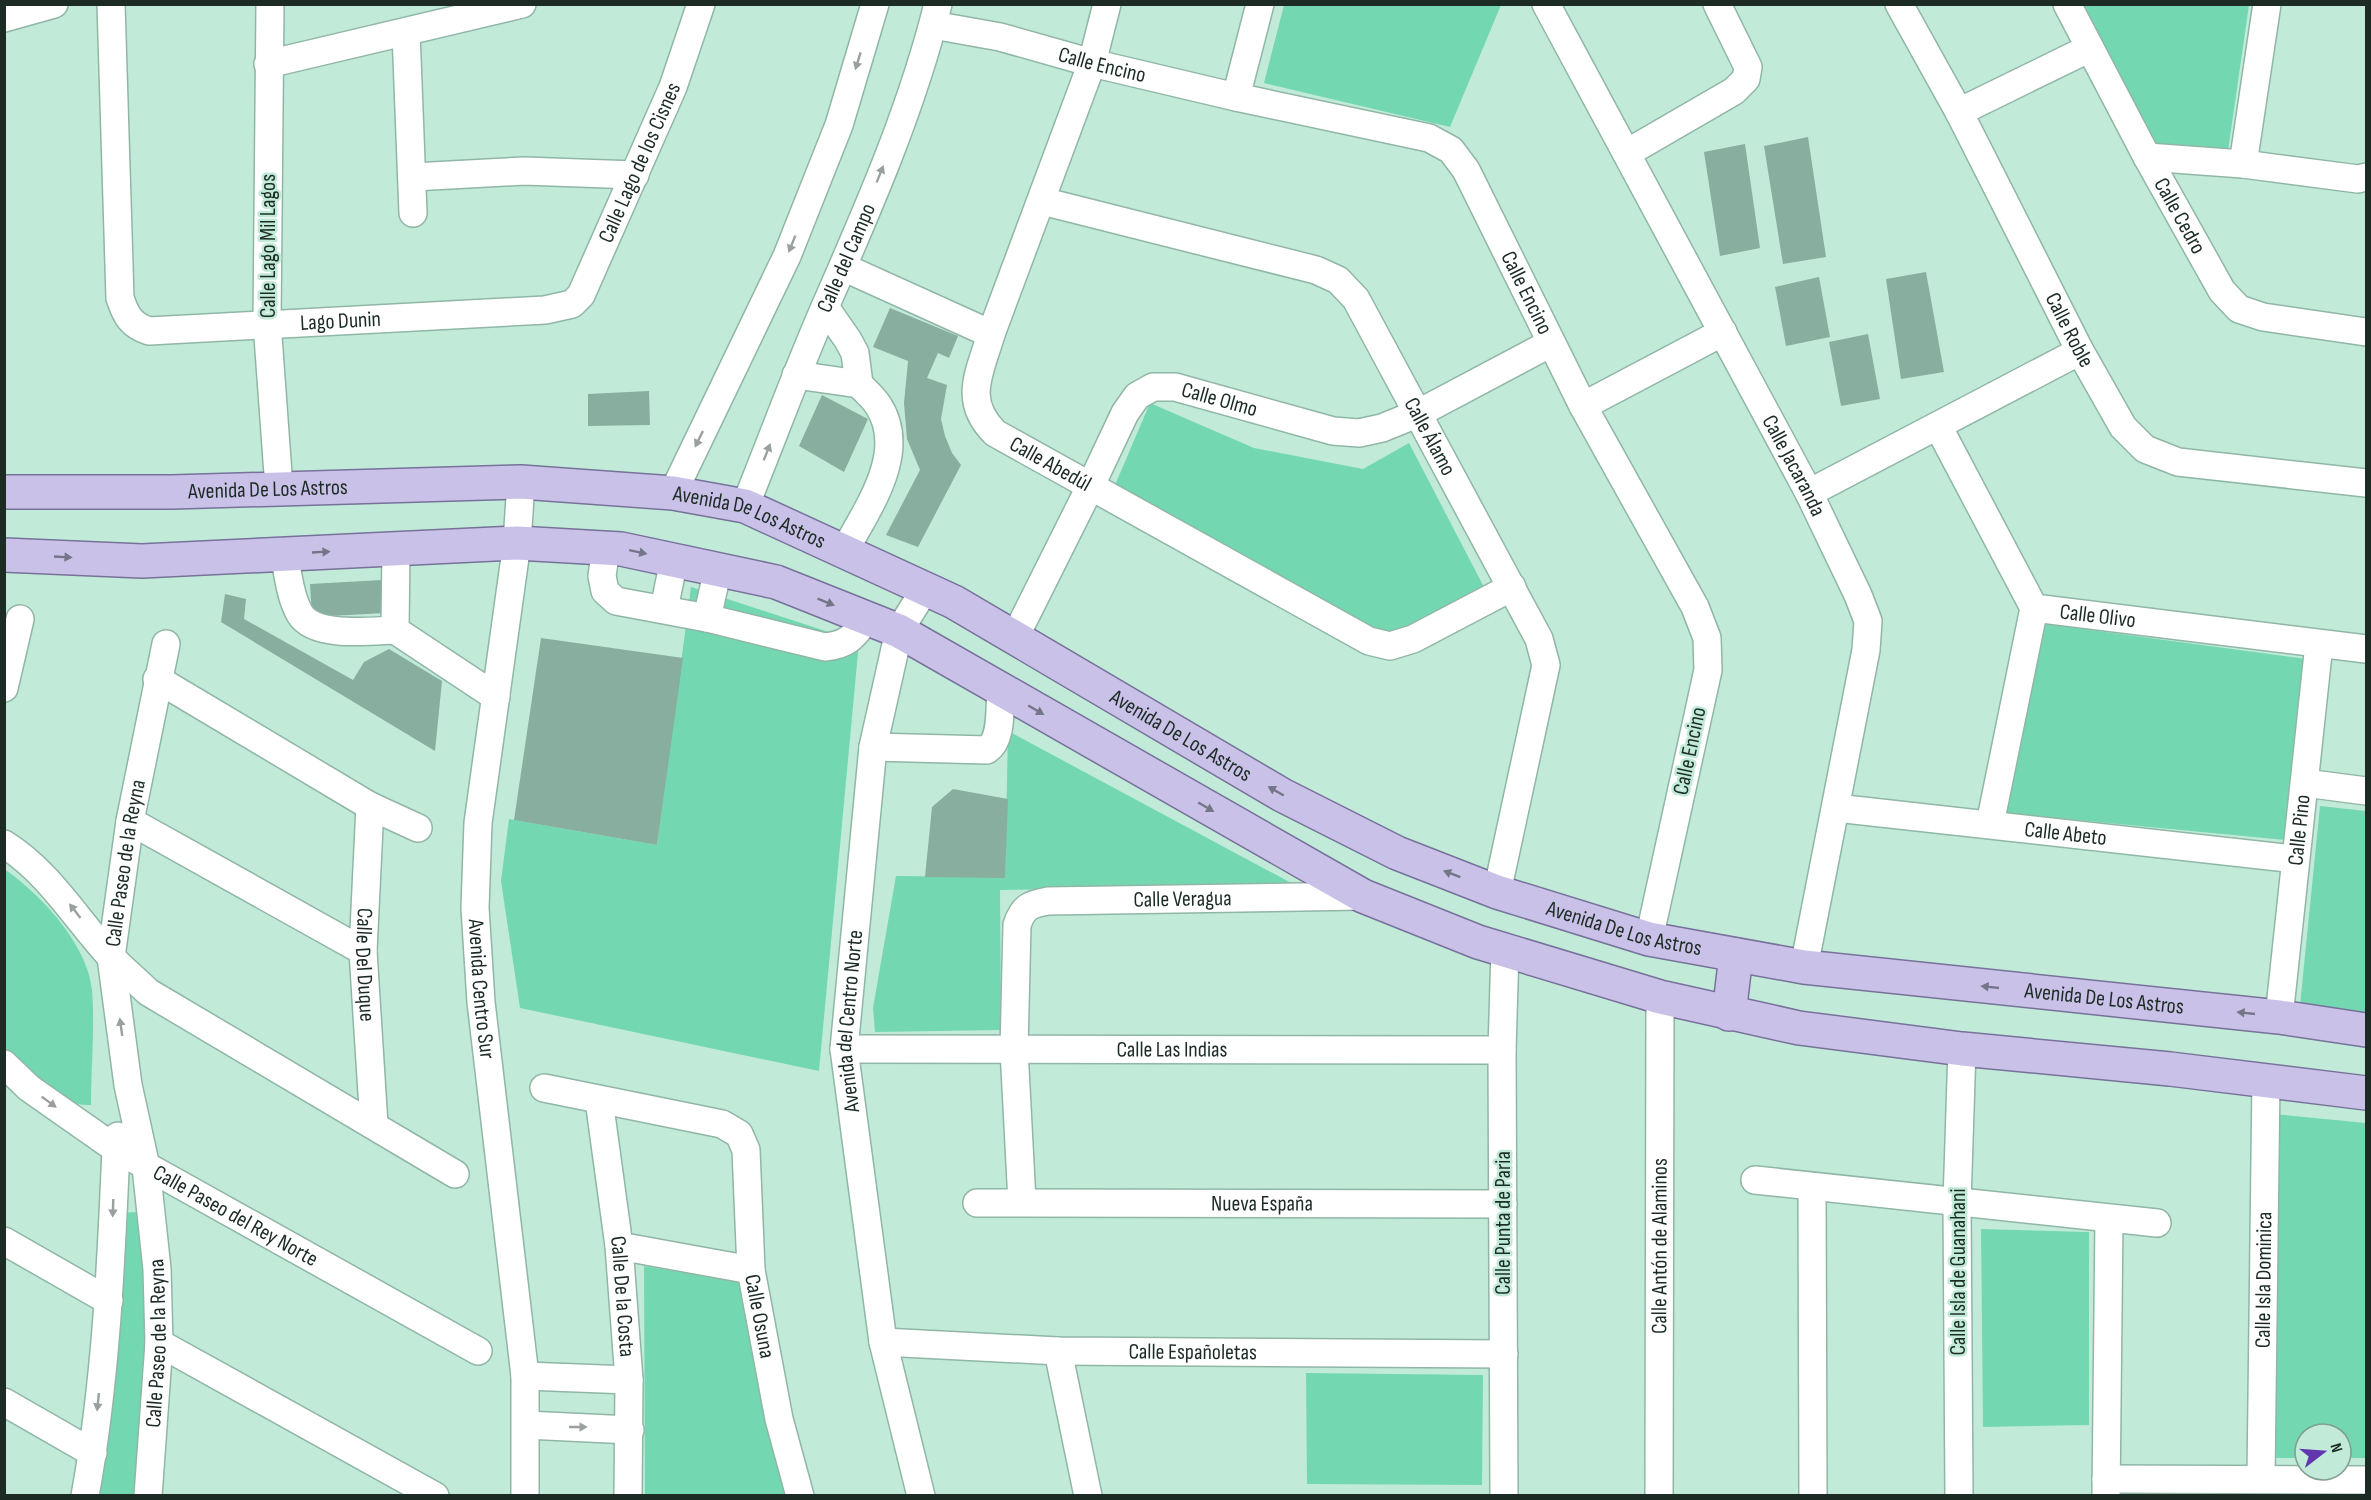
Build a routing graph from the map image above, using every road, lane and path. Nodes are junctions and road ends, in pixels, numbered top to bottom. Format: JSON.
{"nodes":[{"id":1,"x":54,"y":4,"type":"edge"},
{"id":2,"x":111,"y":4,"type":"edge"},
{"id":3,"x":270,"y":4,"type":"edge"},
{"id":4,"x":522,"y":4,"type":"edge"},
{"id":5,"x":701,"y":4,"type":"edge"},
{"id":6,"x":875,"y":4,"type":"edge"},
{"id":7,"x":1107,"y":4,"type":"edge"},
{"id":8,"x":1260,"y":4,"type":"edge"},
{"id":9,"x":1546,"y":4,"type":"edge"},
{"id":10,"x":1717,"y":4,"type":"edge"},
{"id":11,"x":1899,"y":4,"type":"edge"},
{"id":12,"x":2067,"y":4,"type":"edge"},
{"id":13,"x":2267,"y":4,"type":"edge"},
{"id":14,"x":936,"y":15,"type":"edge"},
{"id":15,"x":4,"y":18,"type":"edge"},
{"id":16,"x":406,"y":32,"type":"junction"},
{"id":17,"x":2090,"y":48,"type":"junction"},
{"id":18,"x":1092,"y":63,"type":"junction"},
{"id":19,"x":268,"y":64,"type":"junction"},
{"id":20,"x":1236,"y":97,"type":"junction"},
{"id":21,"x":1959,"y":112,"type":"junction"},
{"id":22,"x":1627,"y":153,"type":"junction"},
{"id":23,"x":2147,"y":157,"type":"junction"},
{"id":24,"x":2243,"y":165,"type":"junction"},
{"id":25,"x":635,"y":175,"type":"junction"},
{"id":26,"x":412,"y":177,"type":"junction"},
{"id":27,"x":2367,"y":177,"type":"edge"},
{"id":28,"x":1042,"y":201,"type":"junction"},
{"id":29,"x":413,"y":213,"type":"dead end"},
{"id":30,"x":843,"y":267,"type":"junction"},
{"id":31,"x":825,"y":307,"type":"junction"},
{"id":32,"x":560,"y":308,"type":"joint"},
{"id":33,"x":267,"y":323,"type":"junction"},
{"id":34,"x":1723,"y":332,"type":"junction"},
{"id":35,"x":2367,"y":332,"type":"edge"},
{"id":36,"x":991,"y":334,"type":"junction"},
{"id":37,"x":1551,"y":343,"type":"junction"},
{"id":38,"x":2080,"y":351,"type":"junction"},
{"id":39,"x":796,"y":375,"type":"junction"},
{"id":40,"x":859,"y":384,"type":"junction"},
{"id":41,"x":1583,"y":406,"type":"junction"},
{"id":42,"x":1419,"y":413,"type":"junction"},
{"id":43,"x":1938,"y":426,"type":"junction"},
{"id":44,"x":521,"y":482,"type":"junction"},
{"id":45,"x":2367,"y":483,"type":"edge"},
{"id":46,"x":1091,"y":485,"type":"junction"},
{"id":47,"x":279,"y":488,"type":"junction"},
{"id":48,"x":4,"y":492,"type":"edge"},
{"id":49,"x":673,"y":493,"type":"junction"},
{"id":50,"x":1809,"y":493,"type":"junction"},
{"id":51,"x":745,"y":506,"type":"junction"},
{"id":52,"x":517,"y":543,"type":"junction"},
{"id":53,"x":606,"y":548,"type":"junction"},
{"id":54,"x":396,"y":549,"type":"junction"},
{"id":55,"x":845,"y":550,"type":"junction"},
{"id":56,"x":284,"y":554,"type":"junction"},
{"id":57,"x":4,"y":555,"type":"edge"},
{"id":58,"x":674,"y":560,"type":"junction"},
{"id":59,"x":718,"y":570,"type":"junction"},
{"id":60,"x":1512,"y":587,"type":"junction"},
{"id":61,"x":925,"y":589,"type":"junction"},
{"id":62,"x":2034,"y":608,"type":"junction"},
{"id":63,"x":664,"y":609,"type":"junction"},
{"id":64,"x":707,"y":618,"type":"junction"},
{"id":65,"x":867,"y":618,"type":"junction"},
{"id":66,"x":20,"y":619,"type":"dead end"},
{"id":67,"x":395,"y":630,"type":"junction"},
{"id":68,"x":899,"y":631,"type":"junction"},
{"id":69,"x":1015,"y":637,"type":"junction"},
{"id":70,"x":166,"y":644,"type":"dead end"},
{"id":71,"x":2319,"y":644,"type":"junction"},
{"id":72,"x":2367,"y":649,"type":"edge"},
{"id":73,"x":157,"y":679,"type":"junction"},
{"id":74,"x":4,"y":688,"type":"edge"},
{"id":75,"x":1001,"y":690,"type":"junction"},
{"id":76,"x":496,"y":697,"type":"junction"},
{"id":77,"x":873,"y":747,"type":"junction"},
{"id":78,"x":2305,"y":783,"type":"junction"},
{"id":79,"x":2367,"y":791,"type":"edge"},
{"id":80,"x":370,"y":806,"type":"junction"},
{"id":81,"x":1836,"y":808,"type":"junction"},
{"id":82,"x":130,"y":821,"type":"junction"},
{"id":83,"x":1990,"y":824,"type":"junction"},
{"id":84,"x":418,"y":828,"type":"dead end"},
{"id":85,"x":4,"y":843,"type":"edge"},
{"id":86,"x":2295,"y":859,"type":"junction"},
{"id":87,"x":1497,"y":892,"type":"junction"},
{"id":88,"x":1363,"y":896,"type":"junction"},
{"id":89,"x":1649,"y":939,"type":"junction"},
{"id":90,"x":1505,"y":950,"type":"junction"},
{"id":91,"x":363,"y":951,"type":"junction"},
{"id":92,"x":1736,"y":955,"type":"junction"},
{"id":93,"x":111,"y":957,"type":"junction"},
{"id":94,"x":1804,"y":967,"type":"junction"},
{"id":95,"x":1660,"y":997,"type":"junction"},
{"id":96,"x":1729,"y":1014,"type":"junction"},
{"id":97,"x":2279,"y":1017,"type":"junction"},
{"id":98,"x":2367,"y":1030,"type":"edge"},
{"id":99,"x":844,"y":1049,"type":"junction"},
{"id":100,"x":1014,"y":1049,"type":"junction"},
{"id":101,"x":1962,"y":1049,"type":"junction"},
{"id":102,"x":1502,"y":1050,"type":"junction"},
{"id":103,"x":4,"y":1064,"type":"edge"},
{"id":104,"x":2266,"y":1080,"type":"junction"},
{"id":105,"x":128,"y":1085,"type":"junction"},
{"id":106,"x":544,"y":1088,"type":"dead end"},
{"id":107,"x":2367,"y":1093,"type":"edge"},
{"id":108,"x":599,"y":1100,"type":"junction"},
{"id":109,"x":374,"y":1125,"type":"junction"},
{"id":110,"x":116,"y":1149,"type":"junction"},
{"id":111,"x":146,"y":1167,"type":"junction"},
{"id":112,"x":455,"y":1174,"type":"dead end"},
{"id":113,"x":1755,"y":1180,"type":"dead end"},
{"id":114,"x":1812,"y":1186,"type":"junction"},
{"id":115,"x":1022,"y":1202,"type":"junction"},
{"id":116,"x":977,"y":1203,"type":"dead end"},
{"id":117,"x":1956,"y":1203,"type":"junction"},
{"id":118,"x":1503,"y":1204,"type":"junction"},
{"id":119,"x":2109,"y":1220,"type":"junction"},
{"id":120,"x":2157,"y":1223,"type":"dead end"},
{"id":121,"x":4,"y":1241,"type":"edge"},
{"id":122,"x":619,"y":1245,"type":"junction"},
{"id":123,"x":751,"y":1270,"type":"junction"},
{"id":124,"x":109,"y":1301,"type":"junction"},
{"id":125,"x":883,"y":1342,"type":"junction"},
{"id":126,"x":159,"y":1343,"type":"junction"},
{"id":127,"x":478,"y":1351,"type":"dead end"},
{"id":128,"x":1058,"y":1351,"type":"junction"},
{"id":129,"x":1504,"y":1354,"type":"junction"},
{"id":130,"x":525,"y":1376,"type":"junction"},
{"id":131,"x":629,"y":1380,"type":"junction"},
{"id":132,"x":4,"y":1402,"type":"edge"},
{"id":133,"x":526,"y":1425,"type":"junction"},
{"id":134,"x":630,"y":1430,"type":"junction"},
{"id":135,"x":93,"y":1453,"type":"junction"},
{"id":136,"x":2261,"y":1478,"type":"junction"},
{"id":137,"x":2367,"y":1480,"type":"edge"},
{"id":138,"x":2106,"y":1487,"type":"edge"},
{"id":139,"x":155,"y":1492,"type":"edge"},
{"id":140,"x":423,"y":1492,"type":"edge"},
{"id":141,"x":85,"y":1496,"type":"edge"},
{"id":142,"x":525,"y":1496,"type":"edge"},
{"id":143,"x":628,"y":1496,"type":"edge"},
{"id":144,"x":800,"y":1496,"type":"edge"},
{"id":145,"x":921,"y":1496,"type":"edge"},
{"id":146,"x":1088,"y":1496,"type":"edge"},
{"id":147,"x":1504,"y":1496,"type":"edge"},
{"id":148,"x":1659,"y":1496,"type":"edge"},
{"id":149,"x":1813,"y":1496,"type":"edge"},
{"id":150,"x":1959,"y":1496,"type":"edge"}],
"edges":[{"from":1,"to":15,"type":"street"},
{"from":2,"to":33,"type":"street","name":"Lago Dunin"},
{"from":3,"to":19,"type":"street","name":"Calle Lago Mil Lagos"},
{"from":4,"to":16,"type":"street"},
{"from":5,"to":25,"type":"street","name":"Calle Lago de los Cisnes"},
{"from":6,"to":49,"type":"street","one_way":true},
{"from":7,"to":18,"type":"street","name":"Calle Abedúl"},
{"from":8,"to":20,"type":"street"},
{"from":9,"to":22,"type":"street","name":"Calle Jacaranda"},
{"from":10,"to":22,"type":"street"},
{"from":11,"to":21,"type":"street","name":"Calle Roble"},
{"from":12,"to":17,"type":"street","name":"Calle Cedro"},
{"from":13,"to":24,"type":"street"},
{"from":14,"to":18,"type":"street","name":"Calle Encino"},
{"from":30,"to":14,"type":"street","name":"Calle del Campo","one_way":true},
{"from":16,"to":19,"type":"street"},
{"from":16,"to":26,"type":"street"},
{"from":17,"to":21,"type":"street"},
{"from":17,"to":23,"type":"street","name":"Calle Cedro"},
{"from":18,"to":20,"type":"street","name":"Calle Encino"},
{"from":18,"to":28,"type":"street","name":"Calle Abedúl"},
{"from":19,"to":33,"type":"street","name":"Calle Lago Mil Lagos"},
{"from":20,"to":37,"type":"street","name":"Calle Encino"},
{"from":21,"to":38,"type":"street","name":"Calle Roble"},
{"from":22,"to":34,"type":"street","name":"Calle Jacaranda"},
{"from":23,"to":24,"type":"street"},
{"from":23,"to":35,"type":"street","name":"Calle Cedro"},
{"from":24,"to":27,"type":"street"},
{"from":25,"to":26,"type":"street"},
{"from":25,"to":32,"type":"street","name":"Calle Lago de los Cisnes"},
{"from":26,"to":29,"type":"street"},
{"from":28,"to":36,"type":"street","name":"Calle Abedúl"},
{"from":28,"to":42,"type":"street","name":"Calle Álamo"},
{"from":30,"to":31,"type":"street","name":"Calle del Campo"},
{"from":30,"to":36,"type":"street"},
{"from":31,"to":39,"type":"street","name":"Calle del Campo"},
{"from":31,"to":40,"type":"street"},
{"from":32,"to":33,"type":"street","name":"Lago Dunin"},
{"from":33,"to":47,"type":"street","name":"Calle Lago Mil Lagos"},
{"from":34,"to":41,"type":"street"},
{"from":34,"to":50,"type":"street","name":"Calle Jacaranda"},
{"from":36,"to":46,"type":"street","name":"Calle Abedúl"},
{"from":37,"to":41,"type":"street","name":"Calle Encino"},
{"from":37,"to":42,"type":"street","name":"Calle Olmo"},
{"from":38,"to":43,"type":"street"},
{"from":38,"to":45,"type":"street","name":"Calle Roble"},
{"from":39,"to":40,"type":"street"},
{"from":51,"to":39,"type":"street","name":"Calle del Campo","one_way":true},
{"from":40,"to":55,"type":"street"},
{"from":41,"to":89,"type":"street","name":"Calle Encino"},
{"from":42,"to":46,"type":"street","name":"Calle Olmo"},
{"from":42,"to":60,"type":"street","name":"Calle Álamo"},
{"from":43,"to":50,"type":"street"},
{"from":43,"to":62,"type":"street","name":"Calle Olivo"},
{"from":44,"to":47,"type":"main road","name":"Avenida De Los Astros"},
{"from":44,"to":49,"type":"main road","name":"Avenida De Los Astros"},
{"from":44,"to":52,"type":"street","name":"Avenida Centro Sur"},
{"from":46,"to":60,"type":"street","name":"Calle Abedúl"},
{"from":46,"to":69,"type":"street","name":"Calle Olmo"},
{"from":47,"to":48,"type":"main road","name":"Avenida De Los Astros"},
{"from":49,"to":51,"type":"main road","name":"Avenida De Los Astros"},
{"from":50,"to":81,"type":"street","name":"Calle Jacaranda"},
{"from":51,"to":55,"type":"main road","name":"Avenida De Los Astros"},
{"from":52,"to":53,"type":"main road"},
{"from":52,"to":54,"type":"main road"},
{"from":52,"to":76,"type":"street","name":"Avenida Centro Sur"},
{"from":53,"to":58,"type":"main road","one_way":true},
{"from":53,"to":63,"type":"street"},
{"from":56,"to":54,"type":"main road","one_way":true},
{"from":54,"to":67,"type":"street"},
{"from":55,"to":61,"type":"main road","name":"Avenida De Los Astros"},
{"from":57,"to":56,"type":"main road","one_way":true},
{"from":56,"to":67,"type":"street"},
{"from":58,"to":59,"type":"main road"},
{"from":58,"to":63,"type":"street"},
{"from":59,"to":64,"type":"street"},
{"from":59,"to":65,"type":"main road","one_way":true},
{"from":60,"to":87,"type":"street","name":"Calle Álamo"},
{"from":61,"to":68,"type":"street","name":"Avenida del Centro Norte"},
{"from":61,"to":69,"type":"main road","name":"Avenida De Los Astros"},
{"from":62,"to":71,"type":"street","name":"Calle Olivo"},
{"from":62,"to":83,"type":"street"},
{"from":63,"to":64,"type":"street"},
{"from":64,"to":65,"type":"street"},
{"from":65,"to":68,"type":"main road"},
{"from":66,"to":74,"type":"street"},
{"from":67,"to":76,"type":"street"},
{"from":68,"to":75,"type":"main road"},
{"from":68,"to":77,"type":"street","name":"Avenida del Centro Norte"},
{"from":87,"to":69,"type":"main road","name":"Avenida De Los Astros","one_way":true},
{"from":70,"to":73,"type":"street","name":"Calle Paseo de la Reyna"},
{"from":71,"to":72,"type":"street","name":"Calle Olivo"},
{"from":71,"to":78,"type":"street","name":"Calle Pino"},
{"from":73,"to":80,"type":"street"},
{"from":73,"to":82,"type":"street","name":"Calle Paseo de la Reyna"},
{"from":75,"to":77,"type":"street"},
{"from":75,"to":88,"type":"main road","one_way":true},
{"from":76,"to":130,"type":"street","name":"Avenida Centro Sur"},
{"from":77,"to":99,"type":"street","name":"Avenida del Centro Norte"},
{"from":78,"to":79,"type":"street"},
{"from":78,"to":86,"type":"street","name":"Calle Pino"},
{"from":80,"to":84,"type":"street"},
{"from":80,"to":91,"type":"street","name":"Calle Del Duque"},
{"from":81,"to":83,"type":"street","name":"Calle Abeto"},
{"from":81,"to":94,"type":"street","name":"Calle Jacaranda"},
{"from":82,"to":91,"type":"street"},
{"from":82,"to":93,"type":"street","name":"Calle Paseo de la Reyna"},
{"from":83,"to":86,"type":"street","name":"Calle Abeto"},
{"from":93,"to":85,"type":"street","one_way":true},
{"from":86,"to":97,"type":"street","name":"Calle Pino"},
{"from":87,"to":89,"type":"main road","name":"Avenida De Los Astros"},
{"from":88,"to":90,"type":"main road"},
{"from":88,"to":100,"type":"street","name":"Calle Veragua"},
{"from":89,"to":92,"type":"main road","name":"Avenida De Los Astros"},
{"from":90,"to":95,"type":"main road"},
{"from":90,"to":102,"type":"street","name":"Calle Punta de Paria"},
{"from":91,"to":109,"type":"street","name":"Calle Del Duque"},
{"from":92,"to":94,"type":"main road","name":"Avenida De Los Astros"},
{"from":92,"to":96,"type":"main road"},
{"from":105,"to":93,"type":"street","name":"Calle Paseo de la Reyna","one_way":true},
{"from":93,"to":109,"type":"street"},
{"from":97,"to":94,"type":"main road","name":"Avenida De Los Astros","one_way":true},
{"from":95,"to":96,"type":"main road"},
{"from":95,"to":148,"type":"street","name":"Calle Antón de Alaminos"},
{"from":96,"to":101,"type":"main road"},
{"from":97,"to":98,"type":"main road","name":"Avenida De Los Astros"},
{"from":99,"to":100,"type":"street","name":"Calle Las Indias"},
{"from":99,"to":125,"type":"street","name":"Avenida del Centro Norte"},
{"from":100,"to":102,"type":"street","name":"Calle Las Indias"},
{"from":100,"to":115,"type":"street"},
{"from":101,"to":104,"type":"main road"},
{"from":101,"to":117,"type":"street","name":"Calle Isla de Guanahani"},
{"from":102,"to":118,"type":"street","name":"Calle Punta de Paria"},
{"from":103,"to":110,"type":"street","name":"Calle Paseo del Rey Norte","one_way":true},
{"from":104,"to":107,"type":"main road"},
{"from":104,"to":136,"type":"street","name":"Calle Isla Dominica"},
{"from":105,"to":110,"type":"street","name":"Calle Paseo de la Reyna"},
{"from":105,"to":111,"type":"street","name":"Calle Paseo de la Reyna"},
{"from":106,"to":108,"type":"street"},
{"from":108,"to":122,"type":"street","name":"Calle De la Costa"},
{"from":108,"to":123,"type":"street","name":"Calle Osuna"},
{"from":109,"to":112,"type":"street"},
{"from":110,"to":111,"type":"street","name":"Calle Paseo del Rey Norte"},
{"from":110,"to":124,"type":"street","name":"Calle Paseo de la Reyna","one_way":true},
{"from":111,"to":126,"type":"street","name":"Calle Paseo de la Reyna"},
{"from":111,"to":127,"type":"street","name":"Calle Paseo del Rey Norte"},
{"from":113,"to":114,"type":"street"},
{"from":114,"to":117,"type":"street"},
{"from":114,"to":149,"type":"street"},
{"from":115,"to":116,"type":"street","name":"Nueva España"},
{"from":115,"to":118,"type":"street","name":"Nueva España"},
{"from":117,"to":119,"type":"street"},
{"from":117,"to":150,"type":"street","name":"Calle Isla de Guanahani"},
{"from":118,"to":129,"type":"street","name":"Calle Punta de Paria"},
{"from":119,"to":120,"type":"street"},
{"from":119,"to":138,"type":"street"},
{"from":121,"to":124,"type":"street"},
{"from":122,"to":123,"type":"street"},
{"from":122,"to":131,"type":"street","name":"Calle De la Costa"},
{"from":123,"to":144,"type":"street","name":"Calle Osuna"},
{"from":124,"to":135,"type":"street","name":"Calle Paseo de la Reyna","one_way":true},
{"from":125,"to":128,"type":"street","name":"Calle Españoletas"},
{"from":125,"to":145,"type":"street","name":"Avenida del Centro Norte"},
{"from":126,"to":139,"type":"street","name":"Calle Paseo de la Reyna"},
{"from":126,"to":140,"type":"street"},
{"from":128,"to":129,"type":"street","name":"Calle Españoletas"},
{"from":128,"to":146,"type":"street"},
{"from":129,"to":147,"type":"street","name":"Calle Punta de Paria"},
{"from":130,"to":131,"type":"street"},
{"from":130,"to":133,"type":"street","name":"Avenida Centro Sur"},
{"from":131,"to":134,"type":"street","name":"Calle De la Costa"},
{"from":132,"to":135,"type":"street"},
{"from":133,"to":134,"type":"street","one_way":true},
{"from":133,"to":142,"type":"street","name":"Avenida Centro Sur"},
{"from":134,"to":143,"type":"street","name":"Calle De la Costa"},
{"from":135,"to":141,"type":"street","name":"Calle Paseo de la Reyna"},
{"from":136,"to":137,"type":"street"},
{"from":136,"to":138,"type":"street"}]}
